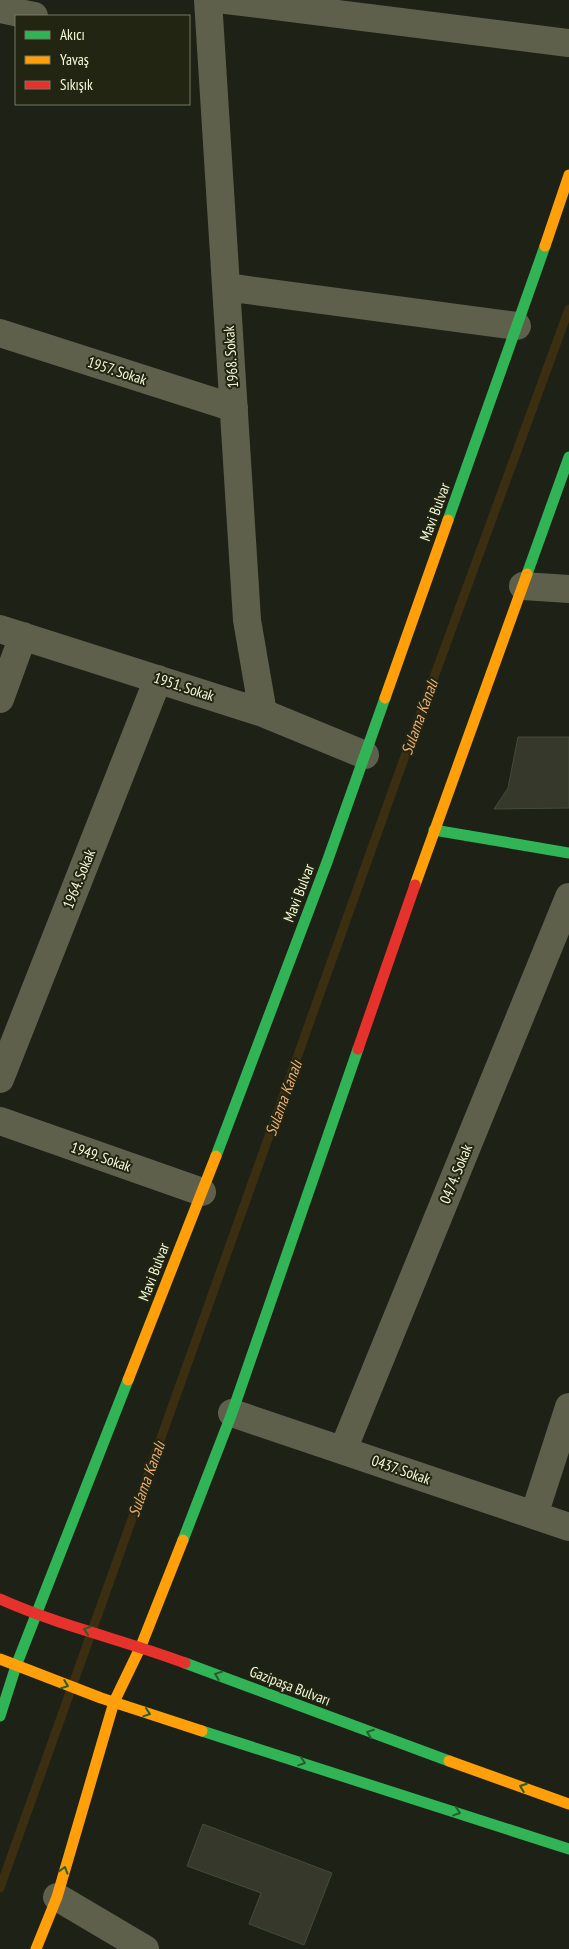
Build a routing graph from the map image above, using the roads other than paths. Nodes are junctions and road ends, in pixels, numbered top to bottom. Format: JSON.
{"nodes":[{"id":1,"x":208,"y":0,"type":"edge"},
{"id":2,"x":226,"y":0,"type":"edge"},
{"id":3,"x":0,"y":8,"type":"edge"},
{"id":4,"x":30,"y":15,"type":"edge"},
{"id":5,"x":569,"y":43,"type":"edge"},
{"id":6,"x":200,"y":54,"type":"edge"},
{"id":7,"x":569,"y":175,"type":"edge"},
{"id":8,"x":226,"y":287,"type":"junction"},
{"id":9,"x":517,"y":326,"type":"junction"},
{"id":10,"x":0,"y":333,"type":"edge"},
{"id":11,"x":234,"y":408,"type":"junction"},
{"id":12,"x":569,"y":458,"type":"edge"},
{"id":13,"x":524,"y":586,"type":"junction"},
{"id":14,"x":569,"y":589,"type":"edge"},
{"id":15,"x":11,"y":632,"type":"edge"},
{"id":16,"x":158,"y":679,"type":"junction"},
{"id":17,"x":0,"y":699,"type":"edge"},
{"id":18,"x":263,"y":713,"type":"junction"},
{"id":19,"x":365,"y":755,"type":"junction"},
{"id":20,"x":434,"y":830,"type":"junction"},
{"id":21,"x":569,"y":853,"type":"edge"},
{"id":22,"x":569,"y":896,"type":"edge"},
{"id":23,"x":0,"y":1079,"type":"edge"},
{"id":24,"x":0,"y":1121,"type":"edge"},
{"id":25,"x":202,"y":1192,"type":"junction"},
{"id":26,"x":569,"y":1407,"type":"edge"},
{"id":27,"x":232,"y":1413,"type":"junction"},
{"id":28,"x":343,"y":1450,"type":"junction"},
{"id":29,"x":534,"y":1515,"type":"junction"},
{"id":30,"x":569,"y":1526,"type":"edge"},
{"id":31,"x":0,"y":1600,"type":"edge"},
{"id":32,"x":36,"y":1614,"type":"junction"},
{"id":33,"x":141,"y":1646,"type":"junction"},
{"id":34,"x":0,"y":1659,"type":"edge"},
{"id":35,"x":16,"y":1666,"type":"junction"},
{"id":36,"x":114,"y":1702,"type":"junction"},
{"id":37,"x":0,"y":1716,"type":"edge"},
{"id":38,"x":569,"y":1804,"type":"edge"},
{"id":39,"x":569,"y":1849,"type":"edge"},
{"id":40,"x":56,"y":1897,"type":"junction"},
{"id":41,"x":36,"y":1949,"type":"edge"},
{"id":42,"x":144,"y":1949,"type":"edge"}],
"edges":[{"from":1,"to":6,"type":"street","name":"1968. Sokak"},
{"from":2,"to":5,"type":"street"},
{"from":3,"to":4,"type":"street"},
{"from":6,"to":8,"type":"street","name":"1968. Sokak"},
{"from":7,"to":9,"type":"street","name":"Mavi Bulvar"},
{"from":8,"to":9,"type":"street"},
{"from":8,"to":11,"type":"street","name":"1968. Sokak"},
{"from":9,"to":19,"type":"street","name":"Mavi Bulvar"},
{"from":10,"to":11,"type":"street","name":"1957. Sokak"},
{"from":11,"to":18,"type":"street","name":"1968. Sokak"},
{"from":12,"to":13,"type":"street"},
{"from":13,"to":14,"type":"street"},
{"from":13,"to":20,"type":"street"},
{"from":15,"to":16,"type":"street","name":"1951. Sokak"},
{"from":15,"to":17,"type":"street"},
{"from":16,"to":18,"type":"street","name":"1951. Sokak"},
{"from":16,"to":23,"type":"street","name":"1964. Sokak"},
{"from":18,"to":19,"type":"street","name":"1951. Sokak"},
{"from":19,"to":25,"type":"street","name":"Mavi Bulvar"},
{"from":20,"to":21,"type":"street"},
{"from":20,"to":27,"type":"street"},
{"from":22,"to":28,"type":"street","name":"0474. Sokak"},
{"from":24,"to":25,"type":"street","name":"1949. Sokak"},
{"from":25,"to":32,"type":"street","name":"Mavi Bulvar"},
{"from":26,"to":29,"type":"street"},
{"from":27,"to":28,"type":"street","name":"0437. Sokak"},
{"from":27,"to":33,"type":"street"},
{"from":28,"to":29,"type":"street","name":"0437. Sokak"},
{"from":29,"to":30,"type":"street","name":"0437. Sokak"},
{"from":31,"to":32,"type":"street","name":"Gazipaşa Bulvarı"},
{"from":33,"to":32,"type":"street","name":"Gazipaşa Bulvarı","one_way":true},
{"from":32,"to":35,"type":"street","name":"Mavi Bulvar"},
{"from":33,"to":36,"type":"street"},
{"from":38,"to":33,"type":"street","name":"Gazipaşa Bulvarı","one_way":true},
{"from":34,"to":35,"type":"street"},
{"from":35,"to":36,"type":"street","one_way":true},
{"from":35,"to":37,"type":"street","name":"Mavi Bulvar"},
{"from":36,"to":39,"type":"street","one_way":true},
{"from":40,"to":36,"type":"street","one_way":true},
{"from":40,"to":41,"type":"street"},
{"from":40,"to":42,"type":"street"}]}
